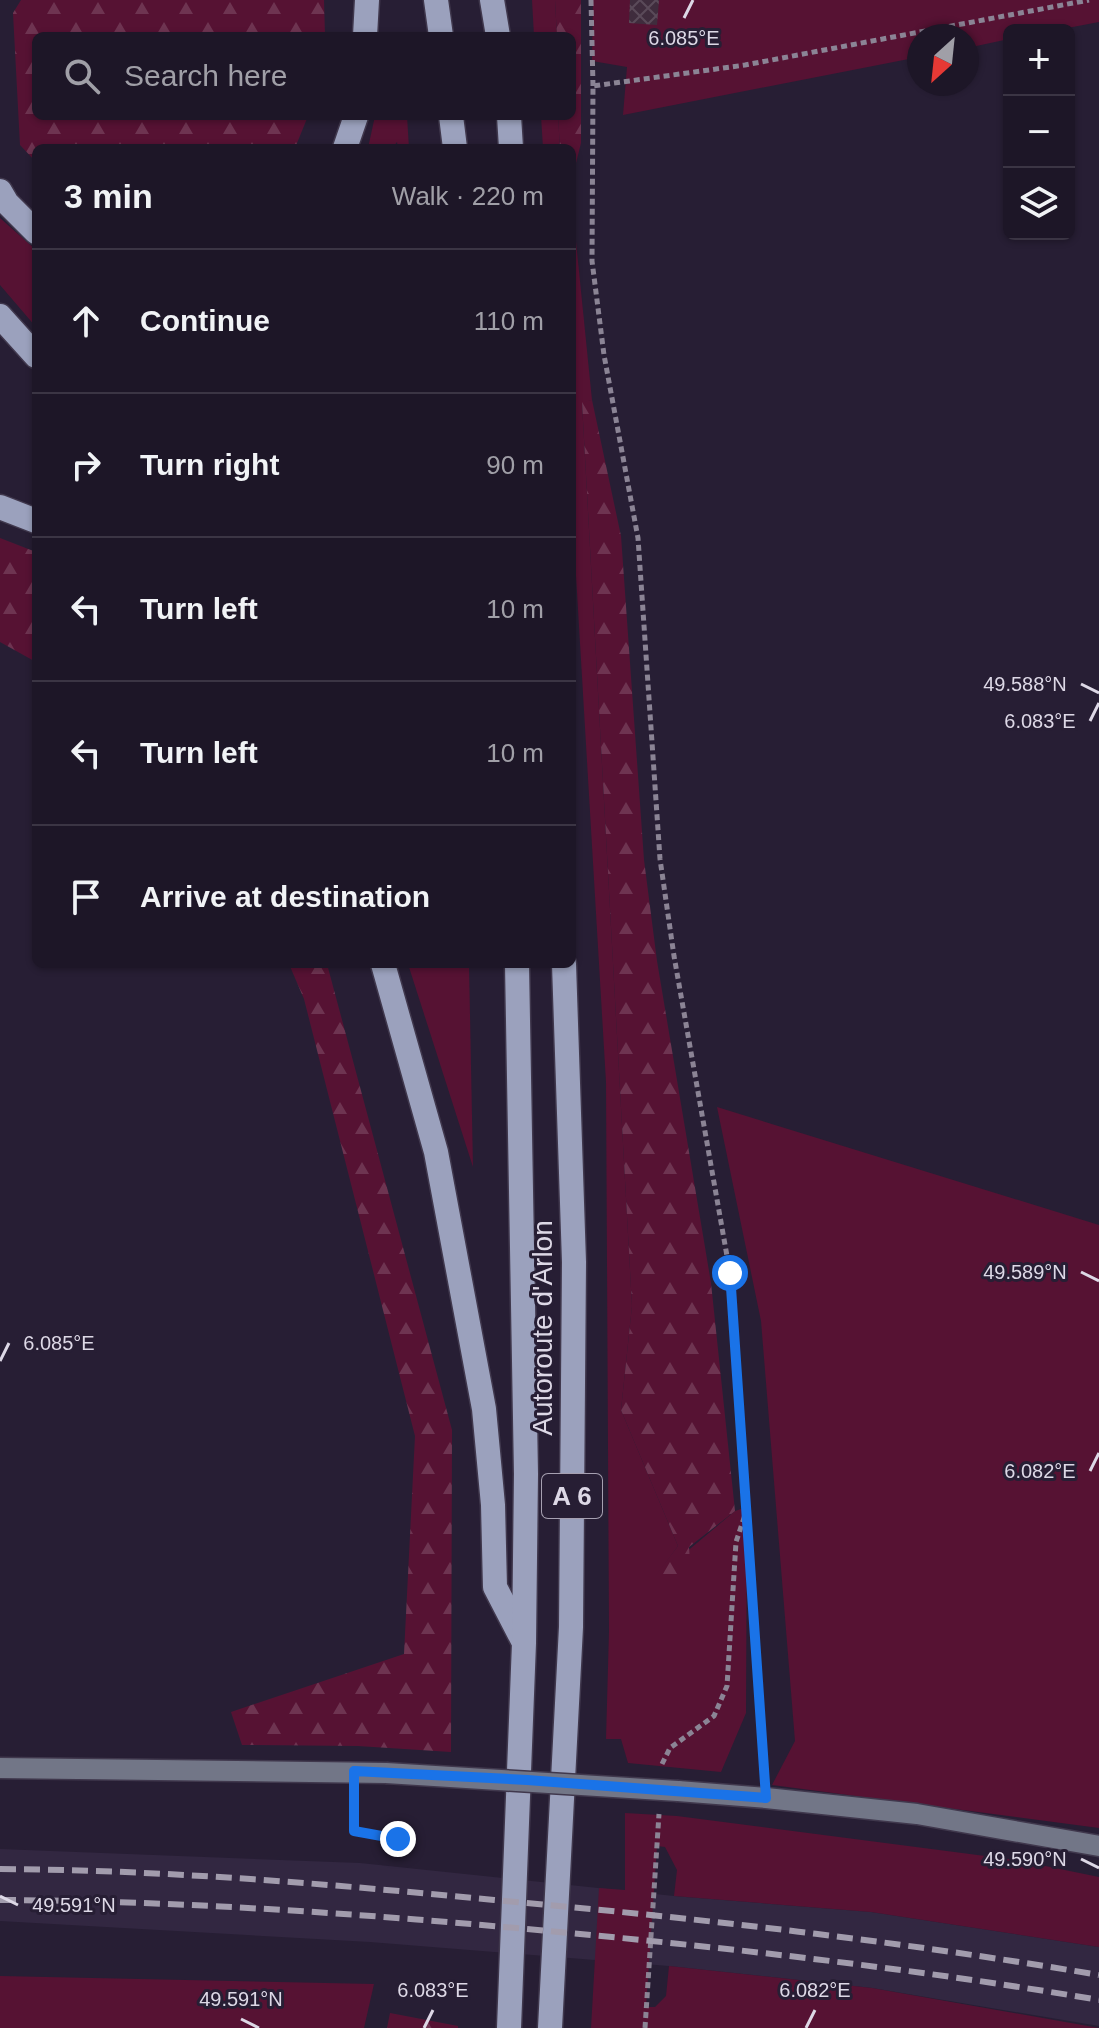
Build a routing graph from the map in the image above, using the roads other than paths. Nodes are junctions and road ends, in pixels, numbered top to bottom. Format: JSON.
{"nodes":[{"id":1,"x":367,"y":0,"type":"edge"},
{"id":2,"x":436,"y":0,"type":"edge"},
{"id":3,"x":492,"y":0,"type":"edge"},
{"id":4,"x":506,"y":0,"type":"edge"},
{"id":5,"x":365,"y":32,"type":"edge"},
{"id":6,"x":440,"y":32,"type":"edge"},
{"id":7,"x":497,"y":32,"type":"edge"},
{"id":8,"x":506,"y":32,"type":"edge"},
{"id":9,"x":355,"y":120,"type":"edge"},
{"id":10,"x":452,"y":120,"type":"edge"},
{"id":11,"x":509,"y":120,"type":"edge"},
{"id":12,"x":346,"y":144,"type":"edge"},
{"id":13,"x":454,"y":144,"type":"edge"},
{"id":14,"x":511,"y":144,"type":"edge"},
{"id":15,"x":0,"y":191,"type":"edge"},
{"id":16,"x":32,"y":228,"type":"edge"},
{"id":17,"x":0,"y":316,"type":"edge"},
{"id":18,"x":32,"y":352,"type":"edge"},
{"id":19,"x":0,"y":507,"type":"edge"},
{"id":20,"x":32,"y":519,"type":"edge"},
{"id":21,"x":384,"y":968,"type":"edge"},
{"id":22,"x":517,"y":968,"type":"edge"},
{"id":23,"x":564,"y":968,"type":"edge"},
{"id":24,"x":524,"y":1643,"type":"junction"},
{"id":25,"x":0,"y":1768,"type":"edge"},
{"id":26,"x":1099,"y":1846,"type":"edge"},
{"id":27,"x":509,"y":2028,"type":"edge"},
{"id":28,"x":550,"y":2028,"type":"edge"}],
"edges":[{"from":1,"to":5,"type":"highway"},
{"from":2,"to":6,"type":"highway"},
{"from":3,"to":7,"type":"highway"},
{"from":4,"to":8,"type":"highway"},
{"from":9,"to":12,"type":"highway"},
{"from":10,"to":13,"type":"highway"},
{"from":11,"to":14,"type":"highway"},
{"from":15,"to":16,"type":"highway"},
{"from":17,"to":18,"type":"highway"},
{"from":19,"to":20,"type":"highway"},
{"from":21,"to":24,"type":"highway","number":"A 6"},
{"from":22,"to":24,"type":"highway","name":"Autoroute d'Arlon","number":"A 6"},
{"from":23,"to":28,"type":"highway","name":"Autoroute d'Arlon","number":"A 6"},
{"from":24,"to":27,"type":"highway","name":"Autoroute d'Arlon","number":"A 6"},
{"from":25,"to":26,"type":"main road","bridge":true}]}
